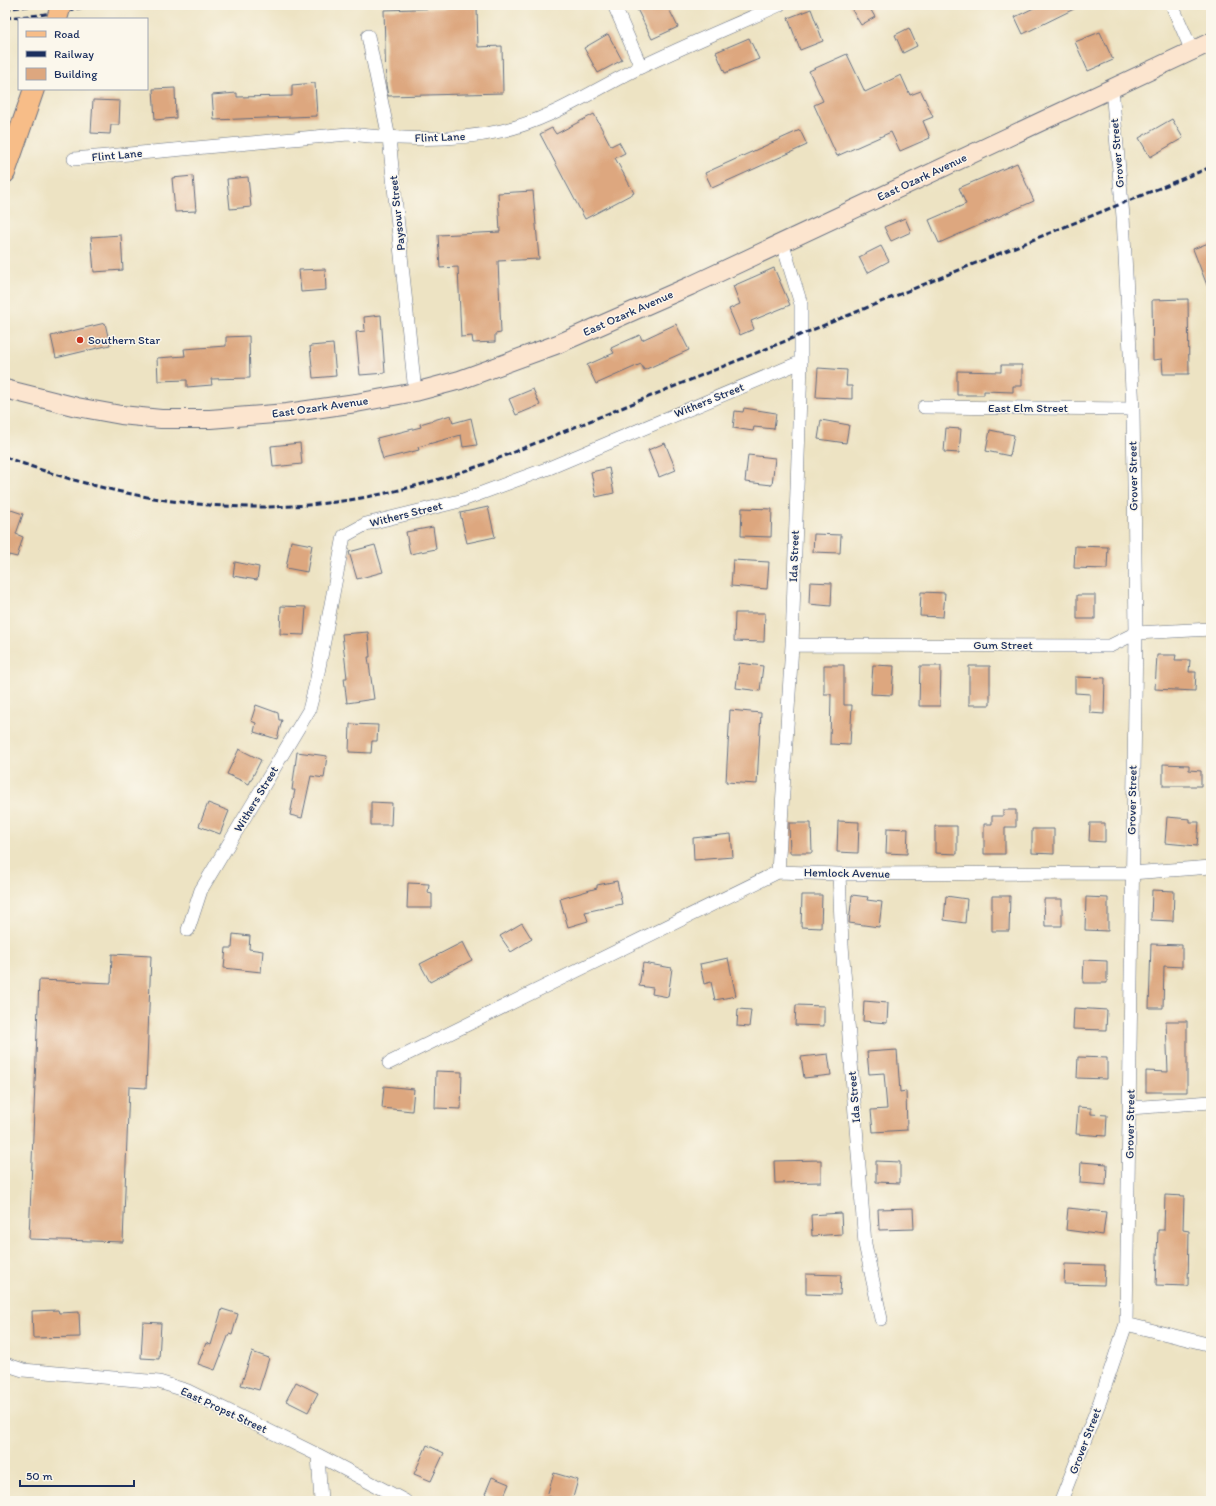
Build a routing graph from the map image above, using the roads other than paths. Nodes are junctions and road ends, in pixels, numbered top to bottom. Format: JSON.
{"nodes":[{"id":1,"x":61,"y":5,"type":"edge"},
{"id":2,"x":614,"y":5,"type":"edge"},
{"id":3,"x":779,"y":5,"type":"edge"},
{"id":4,"x":1172,"y":5,"type":"edge"},
{"id":5,"x":57,"y":18,"type":"edge"},
{"id":6,"x":368,"y":36,"type":"dead end"},
{"id":7,"x":1211,"y":42,"type":"edge"},
{"id":8,"x":1192,"y":51,"type":"junction"},
{"id":9,"x":641,"y":67,"type":"junction"},
{"id":10,"x":1112,"y":88,"type":"junction"},
{"id":11,"x":34,"y":90,"type":"edge"},
{"id":12,"x":389,"y":138,"type":"junction"},
{"id":13,"x":74,"y":159,"type":"dead end"},
{"id":14,"x":5,"y":173,"type":"edge"},
{"id":15,"x":782,"y":242,"type":"junction"},
{"id":16,"x":801,"y":362,"type":"junction"},
{"id":17,"x":5,"y":390,"type":"edge"},
{"id":18,"x":415,"y":392,"type":"junction"},
{"id":19,"x":924,"y":407,"type":"dead end"},
{"id":20,"x":1132,"y":409,"type":"junction"},
{"id":21,"x":1211,"y":628,"type":"edge"},
{"id":22,"x":1136,"y":633,"type":"junction"},
{"id":23,"x":792,"y":645,"type":"junction"},
{"id":24,"x":1211,"y":867,"type":"edge"},
{"id":25,"x":778,"y":872,"type":"junction"},
{"id":26,"x":1131,"y":873,"type":"junction"},
{"id":27,"x":839,"y":874,"type":"junction"},
{"id":28,"x":188,"y":930,"type":"dead end"},
{"id":29,"x":389,"y":1063,"type":"dead end"},
{"id":30,"x":1211,"y":1102,"type":"edge"},
{"id":31,"x":1130,"y":1108,"type":"junction"},
{"id":32,"x":881,"y":1319,"type":"dead end"},
{"id":33,"x":1126,"y":1324,"type":"junction"},
{"id":34,"x":1211,"y":1345,"type":"edge"},
{"id":35,"x":5,"y":1364,"type":"edge"},
{"id":36,"x":318,"y":1455,"type":"junction"},
{"id":37,"x":321,"y":1501,"type":"edge"},
{"id":38,"x":405,"y":1501,"type":"edge"},
{"id":39,"x":1061,"y":1501,"type":"edge"}],
"edges":[{"from":1,"to":5,"type":"main road","bridge":true},
{"from":2,"to":9,"type":"street"},
{"from":3,"to":9,"type":"street","name":"Flint Lane"},
{"from":4,"to":8,"type":"street"},
{"from":6,"to":12,"type":"street","name":"Paysour Street"},
{"from":7,"to":8,"type":"main road","name":"East Ozark Avenue"},
{"from":8,"to":10,"type":"main road","name":"East Ozark Avenue"},
{"from":9,"to":12,"type":"street","name":"Flint Lane"},
{"from":10,"to":15,"type":"main road","name":"East Ozark Avenue"},
{"from":10,"to":20,"type":"street","name":"Grover Street"},
{"from":11,"to":14,"type":"main road"},
{"from":12,"to":13,"type":"street","name":"Flint Lane"},
{"from":12,"to":18,"type":"street","name":"Paysour Street"},
{"from":15,"to":16,"type":"street","name":"Ida Street"},
{"from":15,"to":18,"type":"main road","name":"East Ozark Avenue"},
{"from":16,"to":23,"type":"street","name":"Ida Street"},
{"from":16,"to":28,"type":"street","name":"Withers Street"},
{"from":17,"to":18,"type":"main road","name":"East Ozark Avenue"},
{"from":19,"to":20,"type":"street","name":"East Elm Street"},
{"from":20,"to":22,"type":"street","name":"Grover Street"},
{"from":21,"to":22,"type":"street","name":"Gum Street"},
{"from":22,"to":23,"type":"street","name":"Gum Street"},
{"from":22,"to":26,"type":"street","name":"Grover Street"},
{"from":23,"to":25,"type":"street","name":"Ida Street"},
{"from":24,"to":26,"type":"street","name":"Hemlock Avenue"},
{"from":25,"to":27,"type":"street","name":"Hemlock Avenue"},
{"from":25,"to":29,"type":"street","name":"Hemlock Avenue"},
{"from":26,"to":27,"type":"street","name":"Hemlock Avenue"},
{"from":26,"to":31,"type":"street","name":"Grover Street"},
{"from":27,"to":32,"type":"street","name":"Ida Street"},
{"from":30,"to":31,"type":"street"},
{"from":31,"to":33,"type":"street","name":"Grover Street"},
{"from":33,"to":34,"type":"street"},
{"from":33,"to":39,"type":"street","name":"Grover Street"},
{"from":35,"to":36,"type":"street","name":"East Propst Street"},
{"from":36,"to":37,"type":"street"},
{"from":36,"to":38,"type":"street","name":"East Propst Street"}]}
